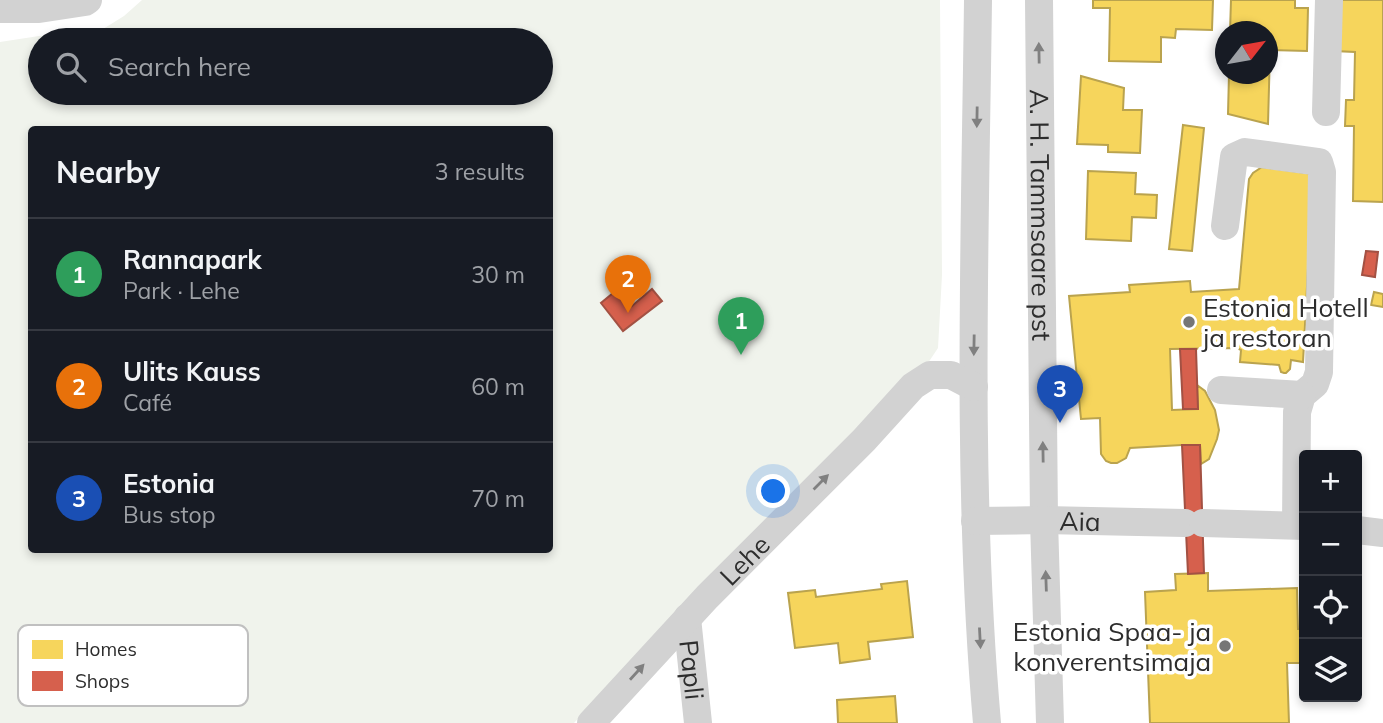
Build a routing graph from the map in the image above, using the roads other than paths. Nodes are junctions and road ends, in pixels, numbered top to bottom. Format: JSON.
{"nodes":[{"id":1,"x":88,"y":0,"type":"edge"},
{"id":2,"x":978,"y":0,"type":"edge"},
{"id":3,"x":1039,"y":0,"type":"edge"},
{"id":4,"x":1329,"y":0,"type":"edge"},
{"id":5,"x":0,"y":9,"type":"edge"},
{"id":6,"x":1326,"y":112,"type":"dead end"},
{"id":7,"x":1225,"y":226,"type":"dead end"},
{"id":8,"x":974,"y":387,"type":"junction"},
{"id":9,"x":1221,"y":390,"type":"dead end"},
{"id":10,"x":1302,"y":395,"type":"junction"},
{"id":11,"x":1300,"y":513,"type":"edge"},
{"id":12,"x":1044,"y":520,"type":"junction"},
{"id":13,"x":975,"y":521,"type":"junction"},
{"id":14,"x":1299,"y":525,"type":"edge"},
{"id":15,"x":1362,"y":531,"type":"edge"},
{"id":16,"x":1383,"y":533,"type":"edge"},
{"id":17,"x":687,"y":618,"type":"junction"},
{"id":18,"x":591,"y":723,"type":"edge"},
{"id":19,"x":698,"y":723,"type":"edge"},
{"id":20,"x":987,"y":723,"type":"edge"},
{"id":21,"x":1051,"y":723,"type":"edge"}],
"edges":[{"from":1,"to":5,"type":"street"},
{"from":2,"to":8,"type":"street","one_way":true},
{"from":12,"to":3,"type":"street","name":"A. H. Tammsaare pst","one_way":true},
{"from":4,"to":6,"type":"street"},
{"from":7,"to":10,"type":"street"},
{"from":8,"to":13,"type":"street"},
{"from":17,"to":8,"type":"street","name":"Lehe","one_way":true},
{"from":9,"to":10,"type":"street"},
{"from":10,"to":11,"type":"street"},
{"from":12,"to":13,"type":"street","name":"Aia"},
{"from":12,"to":14,"type":"street","name":"Aia"},
{"from":21,"to":12,"type":"street","name":"A. H. Tammsaare pst","one_way":true},
{"from":13,"to":20,"type":"street","one_way":true},
{"from":15,"to":16,"type":"street"},
{"from":18,"to":17,"type":"street","name":"Lehe","one_way":true},
{"from":17,"to":19,"type":"street","name":"Papli"}]}
